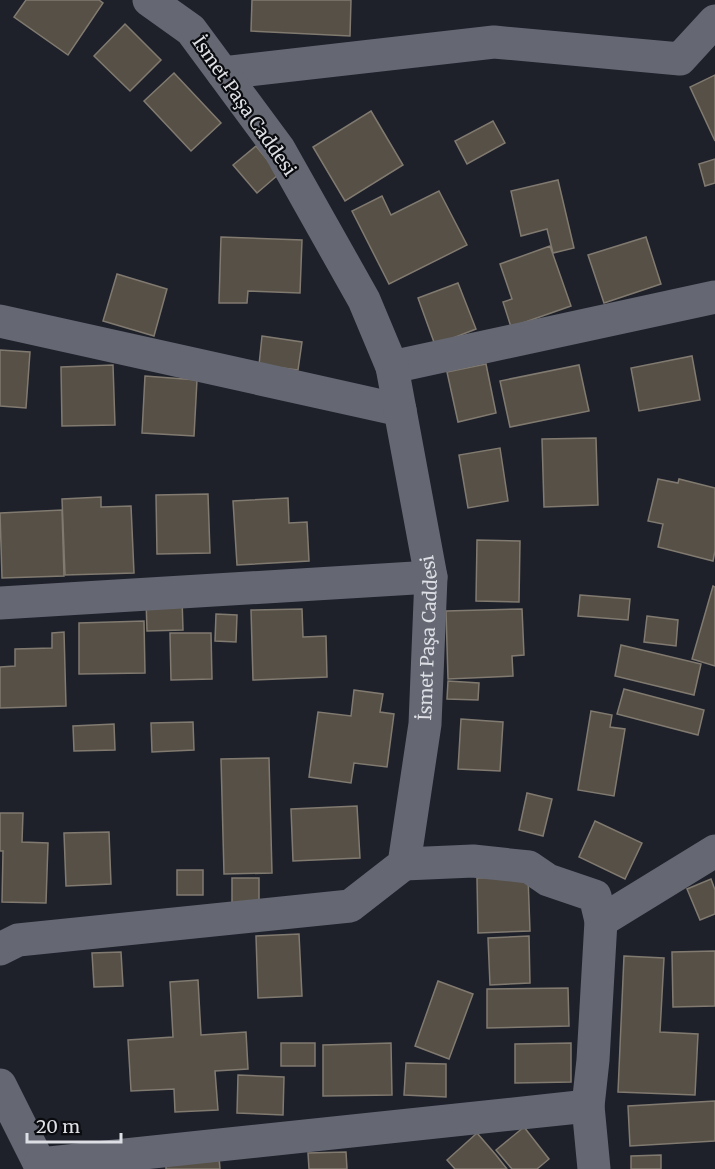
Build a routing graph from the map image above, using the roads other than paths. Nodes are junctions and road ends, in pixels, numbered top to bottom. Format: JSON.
{"nodes":[{"id":1,"x":149,"y":0,"type":"edge"},
{"id":2,"x":713,"y":24,"type":"edge"},
{"id":3,"x":223,"y":73,"type":"junction"},
{"id":4,"x":715,"y":297,"type":"edge"},
{"id":5,"x":0,"y":321,"type":"edge"},
{"id":6,"x":392,"y":367,"type":"junction"},
{"id":7,"x":400,"y":410,"type":"junction"},
{"id":8,"x":431,"y":577,"type":"junction"},
{"id":9,"x":0,"y":603,"type":"edge"},
{"id":10,"x":715,"y":850,"type":"edge"},
{"id":11,"x":404,"y":864,"type":"junction"},
{"id":12,"x":601,"y":921,"type":"junction"},
{"id":13,"x":0,"y":949,"type":"edge"},
{"id":14,"x":0,"y":1085,"type":"edge"},
{"id":15,"x":588,"y":1106,"type":"junction"},
{"id":16,"x":587,"y":1164,"type":"edge"},
{"id":17,"x":41,"y":1167,"type":"edge"}],
"edges":[{"from":1,"to":3,"type":"street","name":"İsmet Paşa Caddesi"},
{"from":2,"to":3,"type":"street"},
{"from":3,"to":6,"type":"street","name":"İsmet Paşa Caddesi"},
{"from":4,"to":6,"type":"street"},
{"from":5,"to":7,"type":"street"},
{"from":6,"to":7,"type":"street","name":"İsmet Paşa Caddesi"},
{"from":7,"to":8,"type":"street","name":"İsmet Paşa Caddesi"},
{"from":8,"to":9,"type":"street"},
{"from":8,"to":11,"type":"street","name":"İsmet Paşa Caddesi"},
{"from":10,"to":12,"type":"street"},
{"from":11,"to":12,"type":"street"},
{"from":11,"to":13,"type":"street"},
{"from":12,"to":15,"type":"street"},
{"from":14,"to":17,"type":"street"},
{"from":15,"to":16,"type":"street"},
{"from":15,"to":17,"type":"street"}]}
